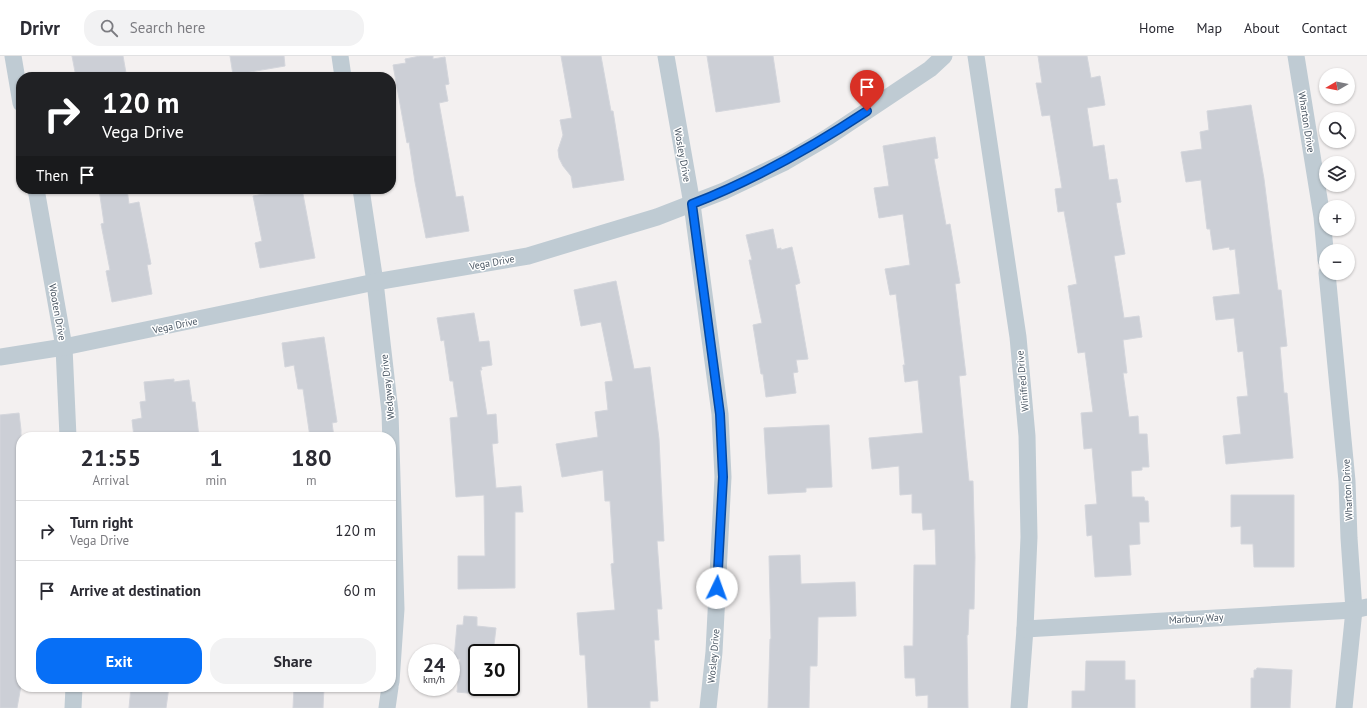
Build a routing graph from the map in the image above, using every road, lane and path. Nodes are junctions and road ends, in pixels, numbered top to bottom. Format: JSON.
{"nodes":[{"id":1,"x":13,"y":56,"type":"edge"},
{"id":2,"x":340,"y":56,"type":"edge"},
{"id":3,"x":666,"y":56,"type":"edge"},
{"id":4,"x":944,"y":56,"type":"edge"},
{"id":5,"x":976,"y":56,"type":"edge"},
{"id":6,"x":1296,"y":56,"type":"edge"},
{"id":7,"x":342,"y":72,"type":"edge"},
{"id":8,"x":16,"y":74,"type":"edge"},
{"id":9,"x":37,"y":194,"type":"edge"},
{"id":10,"x":362,"y":194,"type":"edge"},
{"id":11,"x":692,"y":204,"type":"junction"},
{"id":12,"x":1325,"y":244,"type":"edge"},
{"id":13,"x":1328,"y":280,"type":"edge"},
{"id":14,"x":375,"y":282,"type":"junction"},
{"id":15,"x":64,"y":347,"type":"junction"},
{"id":16,"x":0,"y":357,"type":"edge"},
{"id":17,"x":68,"y":432,"type":"edge"},
{"id":18,"x":391,"y":432,"type":"edge"},
{"id":19,"x":1361,"y":608,"type":"edge"},
{"id":20,"x":1026,"y":629,"type":"junction"},
{"id":21,"x":74,"y":692,"type":"edge"},
{"id":22,"x":389,"y":692,"type":"edge"},
{"id":23,"x":73,"y":708,"type":"edge"},
{"id":24,"x":387,"y":708,"type":"edge"},
{"id":25,"x":708,"y":708,"type":"edge"},
{"id":26,"x":1019,"y":708,"type":"edge"},
{"id":27,"x":1344,"y":708,"type":"edge"}],
"edges":[{"from":1,"to":8,"type":"street"},
{"from":2,"to":7,"type":"street"},
{"from":3,"to":11,"type":"street","name":"Wosley Drive"},
{"from":4,"to":11,"type":"street","name":"Vega Drive"},
{"from":5,"to":20,"type":"street","name":"Winifred Drive"},
{"from":6,"to":12,"type":"street","name":"Wharton Drive"},
{"from":9,"to":15,"type":"street","name":"Wooten Drive"},
{"from":10,"to":14,"type":"street","name":"Wedgway Drive"},
{"from":11,"to":14,"type":"street","name":"Vega Drive"},
{"from":11,"to":25,"type":"street","name":"Wosley Drive"},
{"from":13,"to":19,"type":"street","name":"Wharton Drive"},
{"from":14,"to":15,"type":"street","name":"Vega Drive"},
{"from":14,"to":18,"type":"street","name":"Wedgway Drive"},
{"from":15,"to":16,"type":"street","name":"Vega Drive"},
{"from":15,"to":17,"type":"street","name":"Wooten Drive"},
{"from":19,"to":20,"type":"street","name":"Marbury Way"},
{"from":19,"to":27,"type":"street","name":"Wharton Drive"},
{"from":20,"to":26,"type":"street","name":"Winifred Drive"},
{"from":21,"to":23,"type":"street"},
{"from":22,"to":24,"type":"street"}]}
